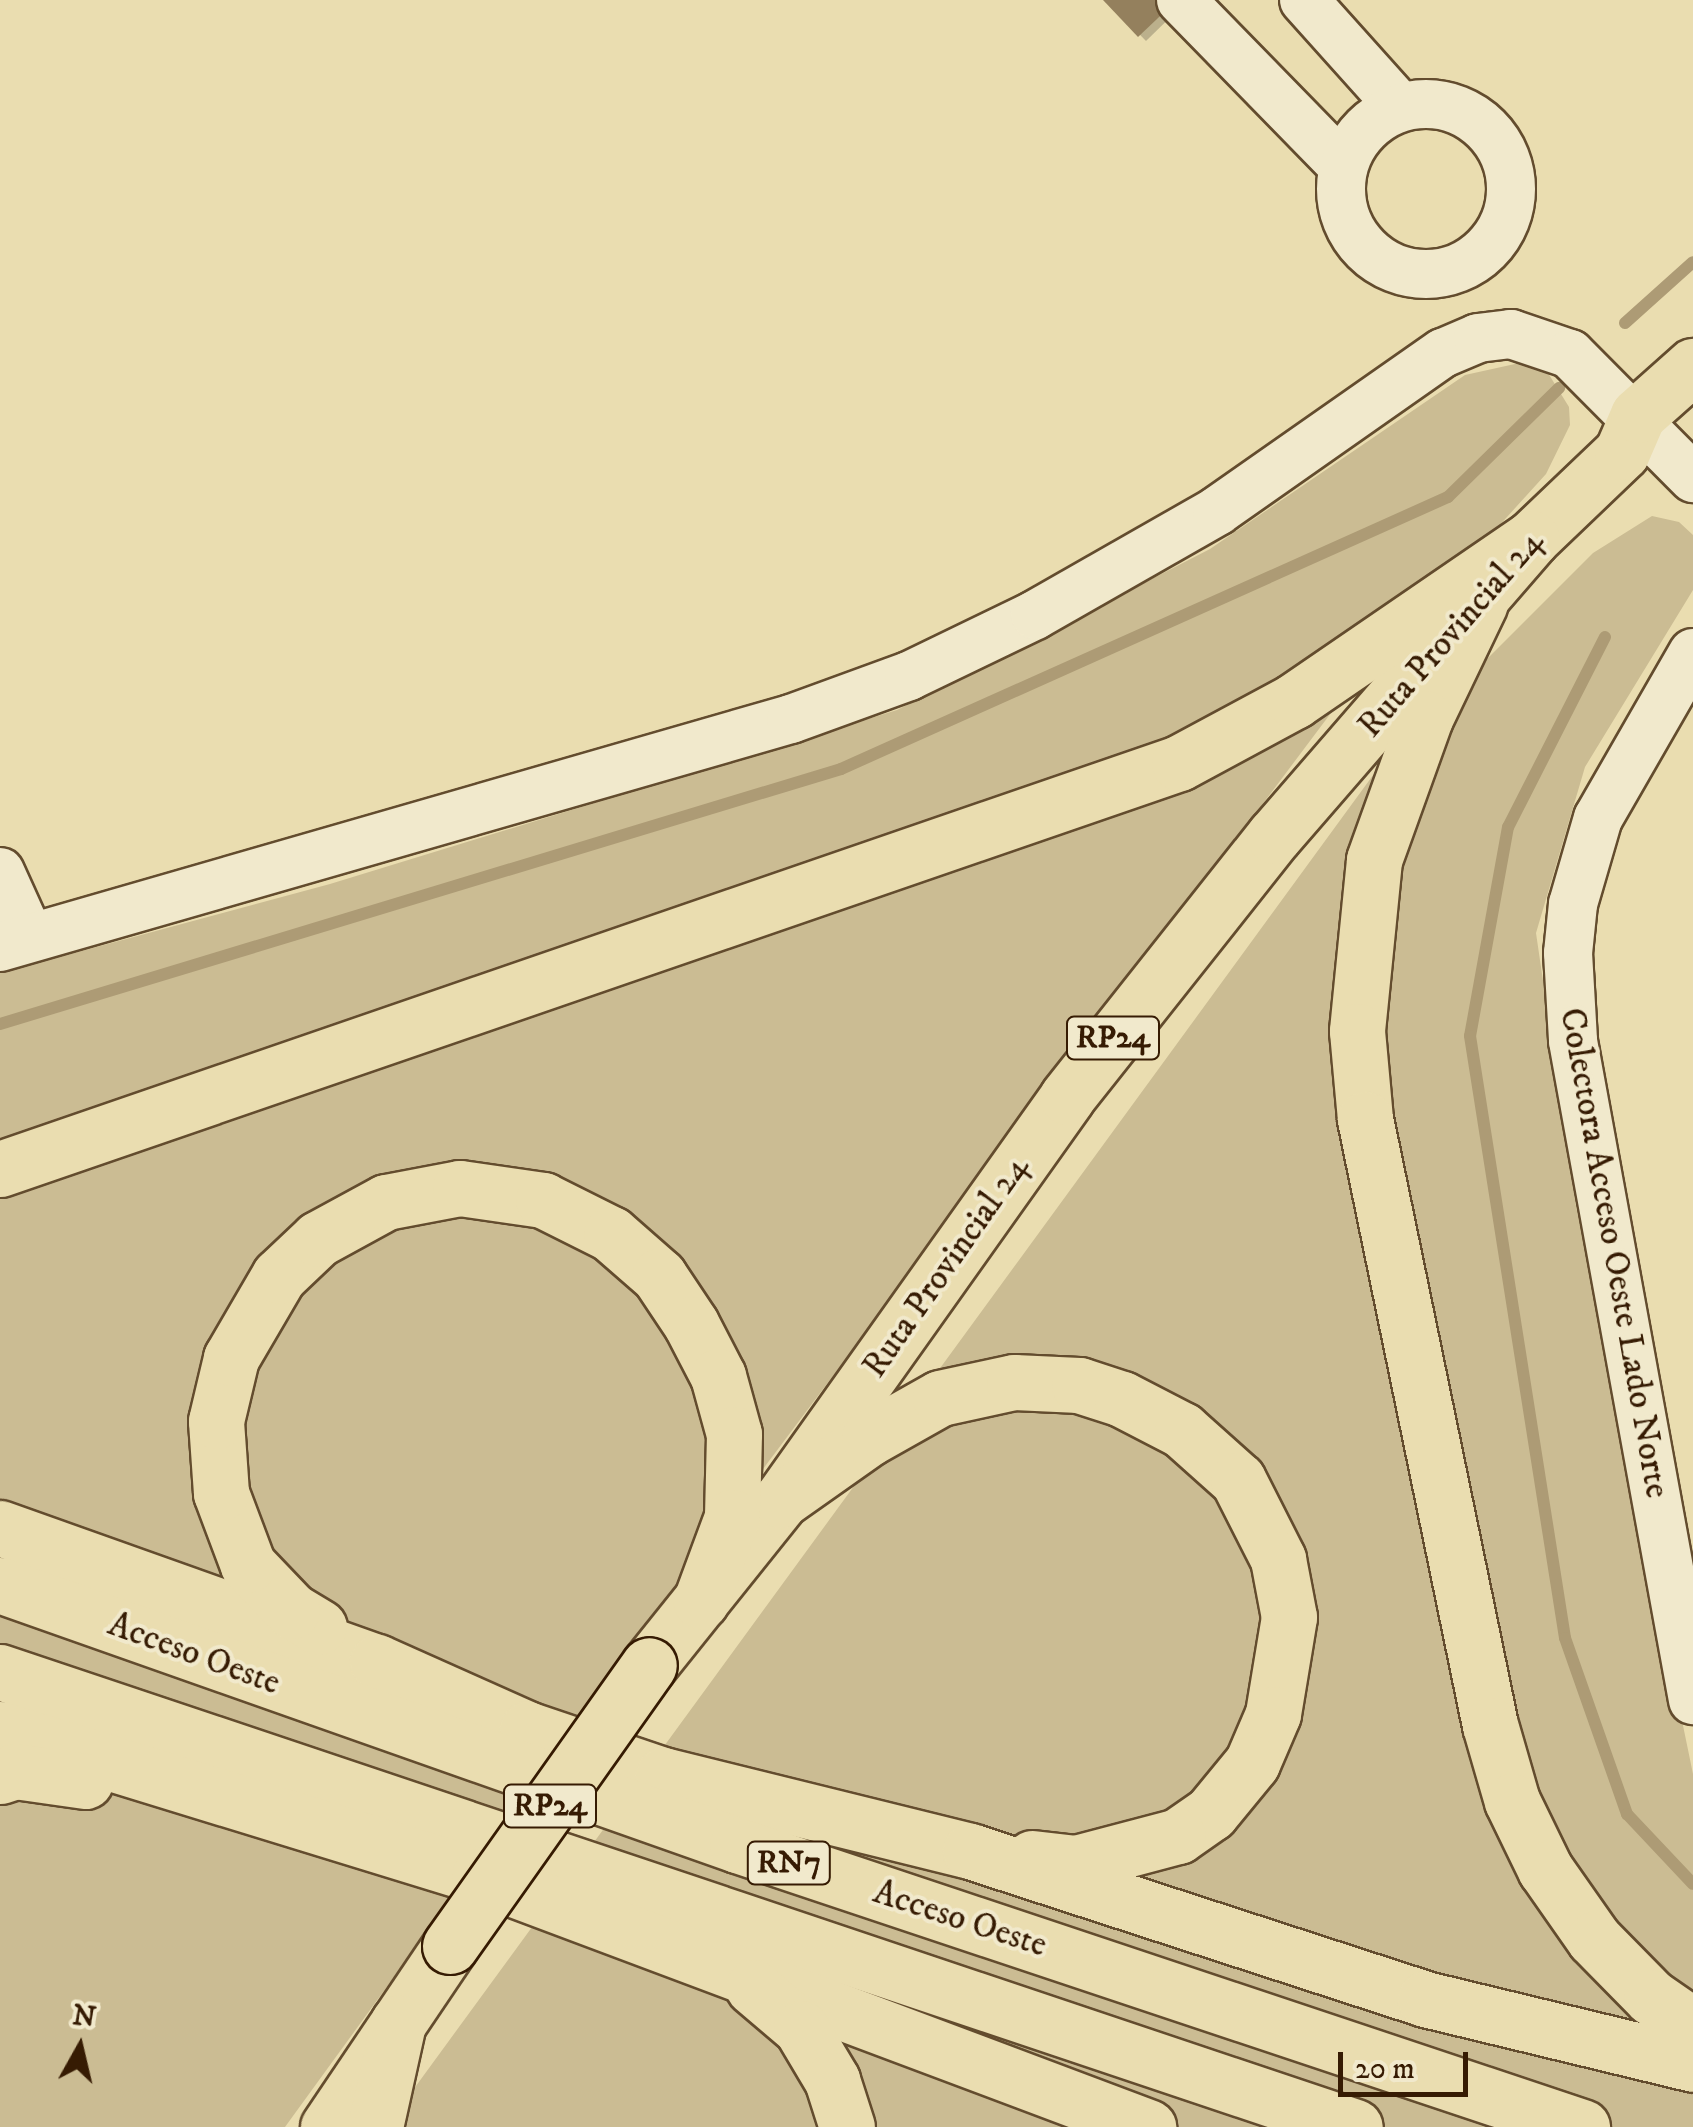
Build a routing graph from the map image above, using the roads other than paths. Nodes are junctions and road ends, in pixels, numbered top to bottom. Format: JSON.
{"nodes":[{"id":1,"x":1304,"y":0,"type":"edge"},
{"id":2,"x":1201,"y":6,"type":"edge"},
{"id":3,"x":1400,"y":107,"type":"junction"},
{"id":4,"x":1343,"y":166,"type":"junction"},
{"id":5,"x":1474,"y":260,"type":"junction"},
{"id":6,"x":1511,"y":334,"type":"junction"},
{"id":7,"x":1693,"y":366,"type":"edge"},
{"id":8,"x":1662,"y":441,"type":"edge"},
{"id":9,"x":1532,"y":538,"type":"junction"},
{"id":10,"x":1480,"y":603,"type":"junction"},
{"id":11,"x":1693,"y":652,"type":"edge"},
{"id":12,"x":0,"y":872,"type":"edge"},
{"id":13,"x":15,"y":943,"type":"edge"},
{"id":14,"x":0,"y":1169,"type":"edge"},
{"id":15,"x":781,"y":1500,"type":"junction"},
{"id":16,"x":0,"y":1528,"type":"edge"},
{"id":17,"x":0,"y":1585,"type":"edge"},
{"id":18,"x":700,"y":1601,"type":"junction"},
{"id":19,"x":378,"y":1662,"type":"junction"},
{"id":20,"x":0,"y":1672,"type":"edge"},
{"id":21,"x":1693,"y":1700,"type":"edge"},
{"id":22,"x":0,"y":1728,"type":"edge"},
{"id":23,"x":0,"y":1776,"type":"edge"},
{"id":24,"x":221,"y":1800,"type":"junction"},
{"id":25,"x":970,"y":1851,"type":"junction"},
{"id":26,"x":732,"y":1969,"type":"junction"},
{"id":27,"x":398,"y":2023,"type":"junction"},
{"id":28,"x":1693,"y":2026,"type":"edge"},
{"id":29,"x":1693,"y":2064,"type":"edge"},
{"id":30,"x":328,"y":2127,"type":"edge"},
{"id":31,"x":375,"y":2127,"type":"edge"},
{"id":32,"x":846,"y":2127,"type":"edge"},
{"id":33,"x":1148,"y":2127,"type":"edge"},
{"id":34,"x":1356,"y":2127,"type":"edge"},
{"id":35,"x":1582,"y":2127,"type":"edge"}],
"edges":[{"from":1,"to":3,"type":"street"},
{"from":2,"to":4,"type":"street"},
{"from":3,"to":4,"type":"street"},
{"from":3,"to":5,"type":"street"},
{"from":4,"to":5,"type":"street"},
{"from":5,"to":6,"type":"street"},
{"from":6,"to":8,"type":"street"},
{"from":6,"to":13,"type":"street"},
{"from":7,"to":8,"type":"main road","name":"Ruta Provincial 24","number":"RP24"},
{"from":8,"to":9,"type":"main road","name":"Ruta Provincial 24","number":"RP24"},
{"from":9,"to":10,"type":"main road","name":"Ruta Provincial 24","number":"RP24"},
{"from":9,"to":14,"type":"main road"},
{"from":10,"to":15,"type":"main road","name":"Ruta Provincial 24","number":"RP24"},
{"from":10,"to":28,"type":"main road"},
{"from":11,"to":21,"type":"street","name":"Colectora Acceso Oeste Lado Norte"},
{"from":12,"to":13,"type":"street"},
{"from":15,"to":18,"type":"main road","name":"Ruta Provincial 24","number":"RP24"},
{"from":15,"to":25,"type":"main road"},
{"from":16,"to":19,"type":"main road"},
{"from":17,"to":35,"type":"main road","name":"Acceso Oeste","number":"RN7"},
{"from":18,"to":19,"type":"main road"},
{"from":18,"to":27,"type":"main road","name":"Ruta Provincial 24","number":"RP24","bridge":true},
{"from":19,"to":25,"type":"main road"},
{"from":20,"to":34,"type":"main road","name":"Acceso Oeste","number":"RN7"},
{"from":22,"to":24,"type":"main road"},
{"from":23,"to":24,"type":"main road"},
{"from":24,"to":26,"type":"main road"},
{"from":25,"to":29,"type":"main road"},
{"from":26,"to":32,"type":"main road"},
{"from":26,"to":33,"type":"main road"},
{"from":27,"to":30,"type":"main road","name":"Ruta Provincial 24","number":"RP24"},
{"from":27,"to":31,"type":"main road"}]}
